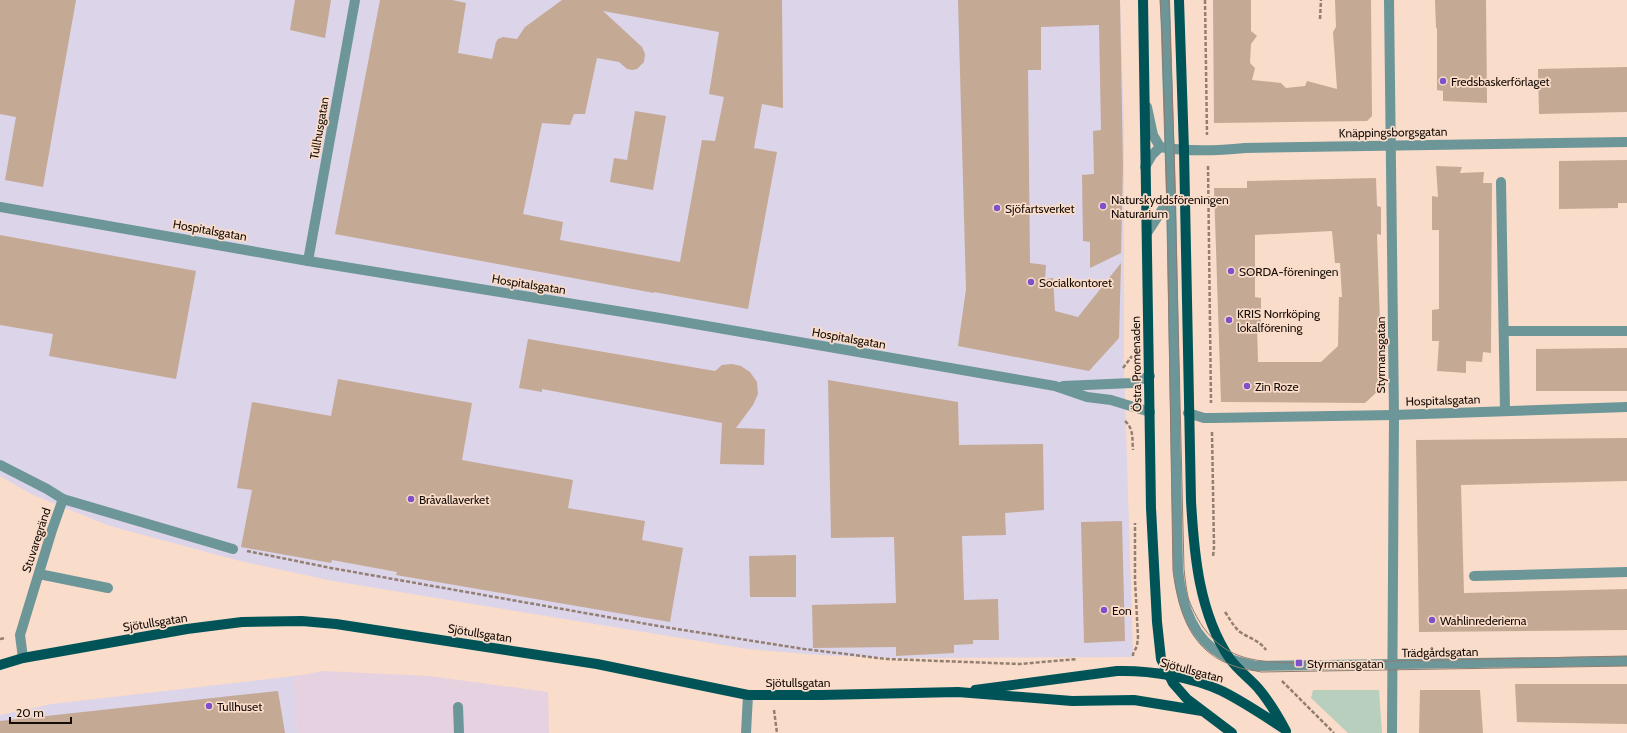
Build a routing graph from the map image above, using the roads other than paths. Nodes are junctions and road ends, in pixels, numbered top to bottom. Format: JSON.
{"nodes":[{"id":1,"x":355,"y":0,"type":"edge"},
{"id":2,"x":1143,"y":0,"type":"edge"},
{"id":3,"x":1165,"y":0,"type":"edge"},
{"id":4,"x":1178,"y":0,"type":"edge"},
{"id":5,"x":1389,"y":0,"type":"edge"},
{"id":6,"x":1145,"y":99,"type":"junction"},
{"id":7,"x":1627,"y":142,"type":"edge"},
{"id":8,"x":1392,"y":145,"type":"junction"},
{"id":9,"x":1164,"y":148,"type":"junction"},
{"id":10,"x":1184,"y":150,"type":"junction"},
{"id":11,"x":1145,"y":167,"type":"junction"},
{"id":12,"x":1501,"y":182,"type":"dead end"},
{"id":13,"x":1171,"y":196,"type":"junction"},
{"id":14,"x":0,"y":207,"type":"edge"},
{"id":15,"x":1147,"y":233,"type":"junction"},
{"id":16,"x":308,"y":261,"type":"junction"},
{"id":17,"x":1504,"y":331,"type":"junction"},
{"id":18,"x":1627,"y":331,"type":"edge"},
{"id":19,"x":1150,"y":376,"type":"junction"},
{"id":20,"x":1055,"y":386,"type":"junction"},
{"id":21,"x":1627,"y":407,"type":"edge"},
{"id":22,"x":1505,"y":410,"type":"junction"},
{"id":23,"x":1150,"y":412,"type":"junction"},
{"id":24,"x":1188,"y":413,"type":"junction"},
{"id":25,"x":1394,"y":415,"type":"junction"},
{"id":26,"x":0,"y":465,"type":"edge"},
{"id":27,"x":63,"y":500,"type":"junction"},
{"id":28,"x":233,"y":549,"type":"road end"},
{"id":29,"x":1627,"y":572,"type":"edge"},
{"id":30,"x":39,"y":574,"type":"junction"},
{"id":31,"x":1474,"y":576,"type":"dead end"},
{"id":32,"x":108,"y":588,"type":"dead end"},
{"id":33,"x":23,"y":658,"type":"junction"},
{"id":34,"x":1231,"y":660,"type":"junction"},
{"id":35,"x":1627,"y":661,"type":"edge"},
{"id":36,"x":0,"y":665,"type":"edge"},
{"id":37,"x":1393,"y":665,"type":"junction"},
{"id":38,"x":1168,"y":674,"type":"junction"},
{"id":39,"x":958,"y":692,"type":"junction"},
{"id":40,"x":748,"y":695,"type":"junction"},
{"id":41,"x":458,"y":707,"type":"dead end"},
{"id":42,"x":1202,"y":712,"type":"junction"},
{"id":43,"x":1288,"y":732,"type":"edge"},
{"id":44,"x":459,"y":733,"type":"edge"},
{"id":45,"x":746,"y":733,"type":"edge"},
{"id":46,"x":1232,"y":733,"type":"edge"},
{"id":47,"x":1392,"y":733,"type":"edge"}],
"edges":[{"from":1,"to":16,"type":"street","name":"Tullhusgatan"},
{"from":2,"to":6,"type":"main road","name":"Östra Promenaden"},
{"from":3,"to":9,"type":"street"},
{"from":4,"to":10,"type":"main road"},
{"from":5,"to":8,"type":"street","name":"Styrmansgatan"},
{"from":6,"to":9,"type":"street"},
{"from":6,"to":11,"type":"main road","name":"Östra Promenaden"},
{"from":7,"to":8,"type":"street","name":"Knäppingsborgsgatan"},
{"from":8,"to":10,"type":"street","name":"Knäppingsborgsgatan"},
{"from":8,"to":25,"type":"street","name":"Styrmansgatan"},
{"from":9,"to":10,"type":"street","name":"Knäppingsborgsgatan"},
{"from":9,"to":11,"type":"street"},
{"from":9,"to":13,"type":"street"},
{"from":10,"to":24,"type":"main road"},
{"from":11,"to":15,"type":"main road","name":"Östra Promenaden"},
{"from":12,"to":17,"type":"street"},
{"from":13,"to":15,"type":"street"},
{"from":13,"to":34,"type":"street"},
{"from":14,"to":16,"type":"street","name":"Hospitalsgatan"},
{"from":15,"to":19,"type":"main road","name":"Östra Promenaden"},
{"from":16,"to":20,"type":"street","name":"Hospitalsgatan"},
{"from":17,"to":18,"type":"street"},
{"from":17,"to":22,"type":"street"},
{"from":19,"to":20,"type":"street","name":"Hospitalsgatan"},
{"from":19,"to":23,"type":"main road","name":"Östra Promenaden"},
{"from":20,"to":23,"type":"street","name":"Hospitalsgatan"},
{"from":21,"to":22,"type":"street","name":"Hospitalsgatan"},
{"from":22,"to":25,"type":"street","name":"Hospitalsgatan"},
{"from":23,"to":38,"type":"main road","name":"Östra Promenaden"},
{"from":24,"to":25,"type":"street","name":"Hospitalsgatan"},
{"from":24,"to":34,"type":"main road"},
{"from":25,"to":37,"type":"street","name":"Styrmansgatan"},
{"from":26,"to":27,"type":"street","name":"Stuvaregränd"},
{"from":27,"to":28,"type":"street"},
{"from":27,"to":30,"type":"street","name":"Stuvaregränd"},
{"from":29,"to":31,"type":"street"},
{"from":30,"to":32,"type":"street"},
{"from":30,"to":33,"type":"street","name":"Stuvaregränd"},
{"from":33,"to":36,"type":"main road","name":"Sjötullsgatan"},
{"from":33,"to":40,"type":"main road","name":"Sjötullsgatan"},
{"from":34,"to":37,"type":"street","name":"Trädgårdsgatan"},
{"from":34,"to":43,"type":"main road"},
{"from":35,"to":37,"type":"street","name":"Trädgårdsgatan"},
{"from":37,"to":47,"type":"street","name":"Styrmansgatan"},
{"from":38,"to":39,"type":"main road","name":"Sjötullsgatan"},
{"from":38,"to":42,"type":"main road","name":"Östra Promenaden"},
{"from":38,"to":43,"type":"main road","name":"Sjötullsgatan"},
{"from":39,"to":40,"type":"main road","name":"Sjötullsgatan"},
{"from":39,"to":42,"type":"main road","name":"Sjötullsgatan"},
{"from":40,"to":45,"type":"street"},
{"from":41,"to":44,"type":"street"},
{"from":42,"to":46,"type":"main road","name":"Sjötullsgatan"}]}
